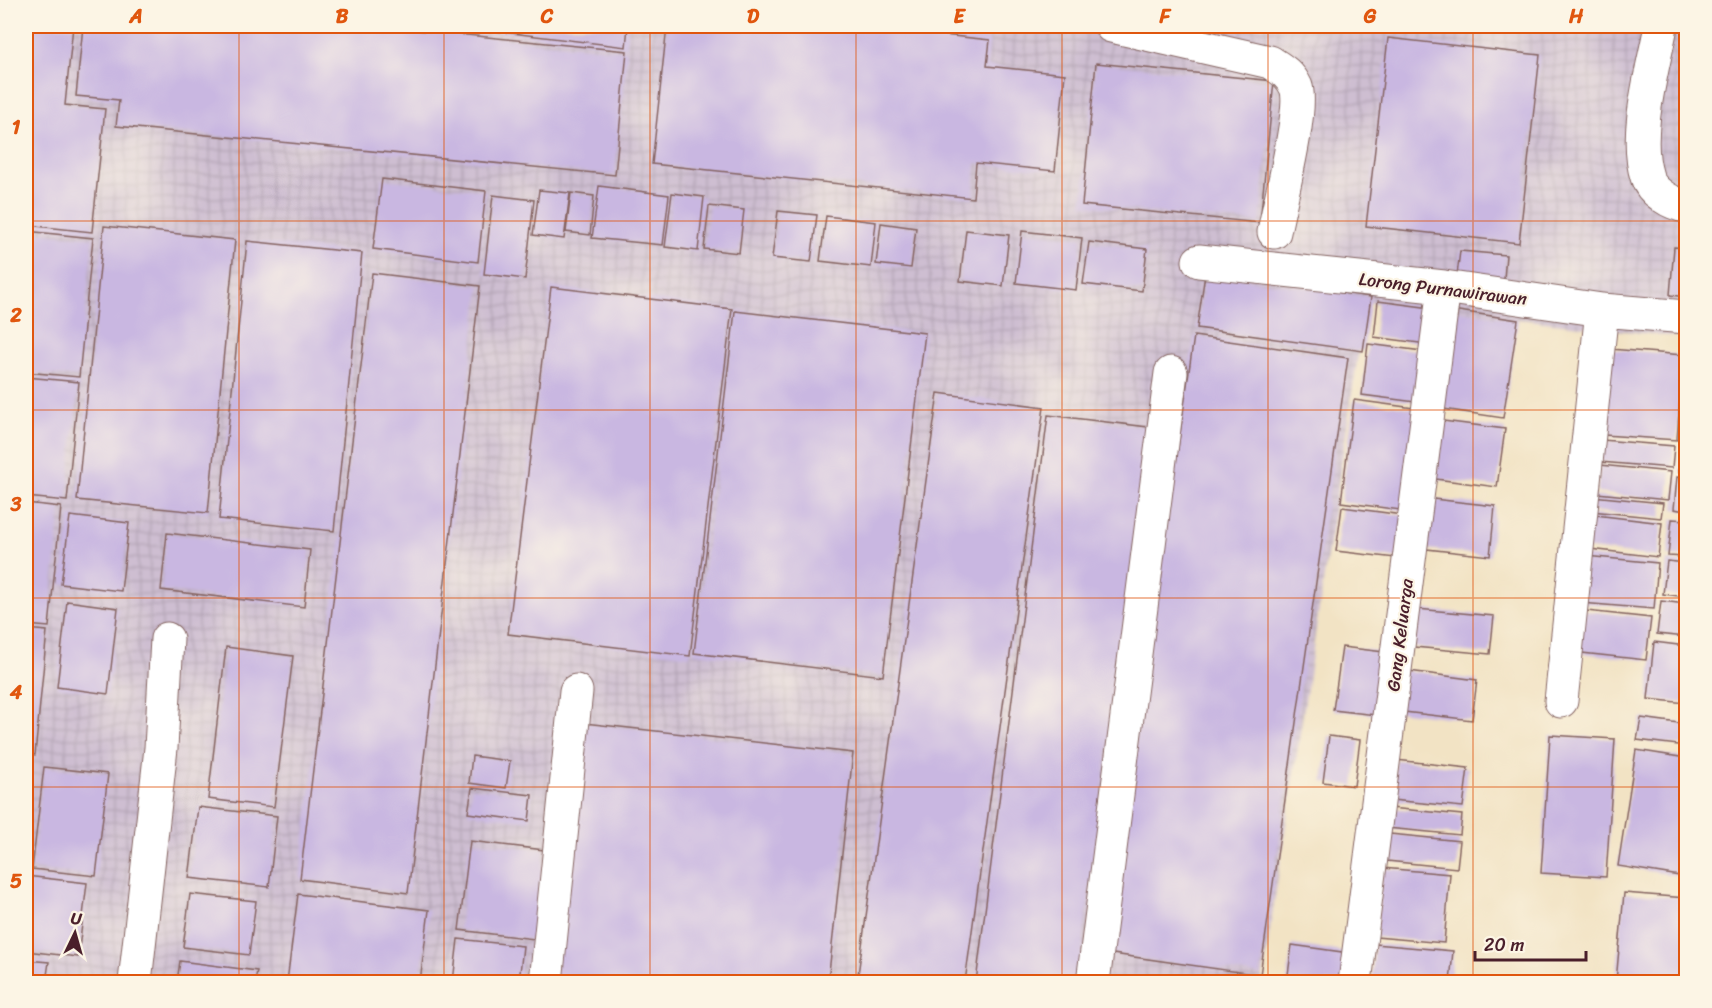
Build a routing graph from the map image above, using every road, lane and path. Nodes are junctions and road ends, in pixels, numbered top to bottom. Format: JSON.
{"nodes":[{"id":1,"x":1111,"y":26,"type":"edge"},
{"id":2,"x":1660,"y":26,"type":"edge"},
{"id":3,"x":1686,"y":206,"type":"edge"},
{"id":4,"x":1274,"y":232,"type":"dead end"},
{"id":5,"x":1199,"y":261,"type":"dead end"},
{"id":6,"x":1444,"y":287,"type":"junction"},
{"id":7,"x":1602,"y":310,"type":"junction"},
{"id":8,"x":1686,"y":317,"type":"edge"},
{"id":9,"x":1171,"y":373,"type":"dead end"},
{"id":10,"x":167,"y":639,"type":"dead end"},
{"id":11,"x":576,"y":692,"type":"dead end"},
{"id":12,"x":1562,"y":701,"type":"dead end"},
{"id":13,"x":135,"y":982,"type":"edge"},
{"id":14,"x":546,"y":982,"type":"edge"},
{"id":15,"x":1093,"y":982,"type":"edge"},
{"id":16,"x":1356,"y":982,"type":"edge"}],
"edges":[{"from":1,"to":4,"type":"street"},
{"from":2,"to":3,"type":"street"},
{"from":5,"to":6,"type":"street","name":"Lorong Purnawirawan"},
{"from":6,"to":7,"type":"street","name":"Lorong Purnawirawan"},
{"from":6,"to":16,"type":"street","name":"Gang Keluarga"},
{"from":7,"to":8,"type":"street","name":"Lorong Purnawirawan"},
{"from":7,"to":12,"type":"street"},
{"from":9,"to":15,"type":"street"},
{"from":10,"to":13,"type":"street"},
{"from":11,"to":14,"type":"street"}]}
